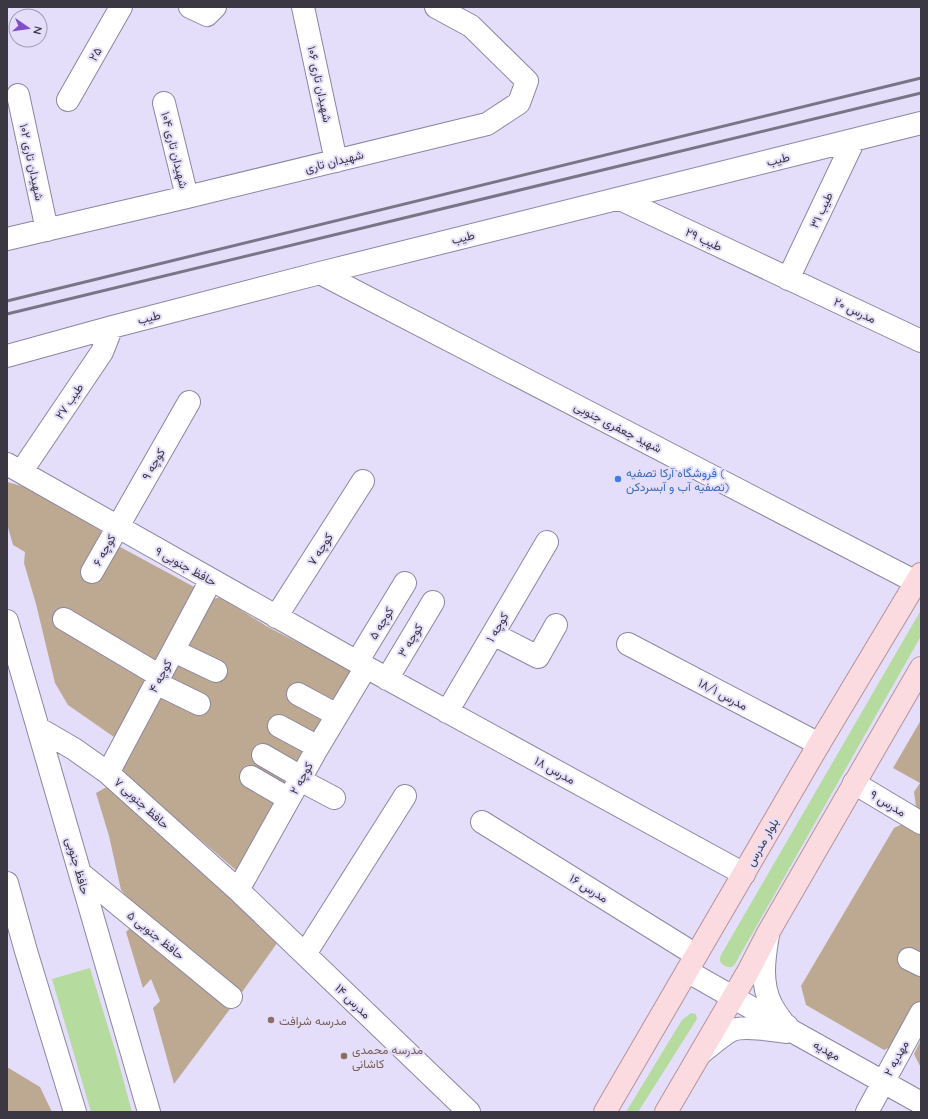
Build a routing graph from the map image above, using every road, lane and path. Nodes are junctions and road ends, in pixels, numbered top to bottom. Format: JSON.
{"nodes":[{"id":1,"x":121,"y":7,"type":"edge"},
{"id":2,"x":190,"y":7,"type":"edge"},
{"id":3,"x":215,"y":7,"type":"edge"},
{"id":4,"x":303,"y":7,"type":"edge"},
{"id":5,"x":436,"y":7,"type":"edge"},
{"id":6,"x":18,"y":95,"type":"dead end"},
{"id":7,"x":68,"y":100,"type":"dead end"},
{"id":8,"x":164,"y":103,"type":"dead end"},
{"id":9,"x":921,"y":123,"type":"edge"},
{"id":10,"x":854,"y":140,"type":"junction"},
{"id":11,"x":336,"y":161,"type":"junction"},
{"id":12,"x":187,"y":197,"type":"junction"},
{"id":13,"x":620,"y":199,"type":"junction"},
{"id":14,"x":47,"y":230,"type":"junction"},
{"id":15,"x":7,"y":239,"type":"edge"},
{"id":16,"x":320,"y":273,"type":"junction"},
{"id":17,"x":788,"y":279,"type":"junction"},
{"id":18,"x":112,"y":327,"type":"junction"},
{"id":19,"x":921,"y":341,"type":"edge"},
{"id":20,"x":7,"y":356,"type":"edge"},
{"id":21,"x":189,"y":402,"type":"dead end"},
{"id":22,"x":14,"y":468,"type":"edge"},
{"id":23,"x":363,"y":481,"type":"dead end"},
{"id":24,"x":117,"y":527,"type":"junction"},
{"id":25,"x":547,"y":542,"type":"dead end"},
{"id":26,"x":92,"y":572,"type":"dead end"},
{"id":27,"x":919,"y":578,"type":"edge"},
{"id":28,"x":211,"y":580,"type":"junction"},
{"id":29,"x":405,"y":583,"type":"dead end"},
{"id":30,"x":433,"y":602,"type":"dead end"},
{"id":31,"x":276,"y":617,"type":"junction"},
{"id":32,"x":64,"y":619,"type":"dead end"},
{"id":33,"x":7,"y":621,"type":"edge"},
{"id":34,"x":556,"y":625,"type":"dead end"},
{"id":35,"x":493,"y":634,"type":"junction"},
{"id":36,"x":628,"y":644,"type":"dead end"},
{"id":37,"x":174,"y":651,"type":"junction"},
{"id":38,"x":361,"y":665,"type":"junction"},
{"id":39,"x":921,"y":668,"type":"edge"},
{"id":40,"x":216,"y":671,"type":"dead end"},
{"id":41,"x":387,"y":679,"type":"junction"},
{"id":42,"x":158,"y":680,"type":"junction"},
{"id":43,"x":298,"y":694,"type":"dead end"},
{"id":44,"x":199,"y":704,"type":"dead end"},
{"id":45,"x":447,"y":712,"type":"junction"},
{"id":46,"x":337,"y":716,"type":"junction"},
{"id":47,"x":279,"y":726,"type":"dead end"},
{"id":48,"x":38,"y":728,"type":"junction"},
{"id":49,"x":819,"y":744,"type":"junction"},
{"id":50,"x":318,"y":747,"type":"junction"},
{"id":51,"x":263,"y":756,"type":"dead end"},
{"id":52,"x":108,"y":773,"type":"junction"},
{"id":53,"x":251,"y":777,"type":"dead end"},
{"id":54,"x":301,"y":778,"type":"junction"},
{"id":55,"x":854,"y":783,"type":"junction"},
{"id":56,"x":405,"y":796,"type":"dead end"},
{"id":57,"x":334,"y":798,"type":"dead end"},
{"id":58,"x":289,"y":799,"type":"junction"},
{"id":59,"x":482,"y":822,"type":"dead end"},
{"id":60,"x":921,"y":822,"type":"edge"},
{"id":61,"x":80,"y":873,"type":"junction"},
{"id":62,"x":744,"y":874,"type":"junction"},
{"id":63,"x":7,"y":883,"type":"edge"},
{"id":64,"x":238,"y":890,"type":"junction"},
{"id":65,"x":768,"y":933,"type":"junction"},
{"id":66,"x":305,"y":954,"type":"junction"},
{"id":67,"x":692,"y":963,"type":"junction"},
{"id":68,"x":231,"y":997,"type":"dead end"},
{"id":69,"x":733,"y":998,"type":"junction"},
{"id":70,"x":921,"y":1013,"type":"edge"},
{"id":71,"x":801,"y":1036,"type":"junction"},
{"id":72,"x":700,"y":1054,"type":"junction"},
{"id":73,"x":884,"y":1082,"type":"junction"},
{"id":74,"x":921,"y":1102,"type":"edge"},
{"id":75,"x":75,"y":1112,"type":"edge"},
{"id":76,"x":149,"y":1112,"type":"edge"},
{"id":77,"x":469,"y":1112,"type":"edge"},
{"id":78,"x":605,"y":1112,"type":"edge"},
{"id":79,"x":666,"y":1112,"type":"edge"},
{"id":80,"x":867,"y":1112,"type":"edge"}],
"edges":[{"from":1,"to":7,"type":"street","name":"۲۵"},
{"from":2,"to":3,"type":"street"},
{"from":4,"to":11,"type":"street","name":"شهیدان تاری ۱۰۶"},
{"from":5,"to":11,"type":"street","name":"شهیدان تاری"},
{"from":6,"to":14,"type":"street","name":"شهیدان تاری ۱۰۲"},
{"from":8,"to":12,"type":"street","name":"شهیدان تاری ۱۰۴"},
{"from":9,"to":10,"type":"street","name":"طیب"},
{"from":10,"to":13,"type":"street","name":"طیب"},
{"from":10,"to":17,"type":"street","name":"طیب ۳۱"},
{"from":11,"to":12,"type":"street","name":"شهیدان تاری"},
{"from":12,"to":14,"type":"street","name":"شهیدان تاری"},
{"from":13,"to":16,"type":"street","name":"طیب"},
{"from":13,"to":17,"type":"street","name":"طیب ۲۹"},
{"from":14,"to":15,"type":"street","name":"شهیدان تاری"},
{"from":16,"to":18,"type":"street","name":"طیب"},
{"from":16,"to":27,"type":"street","name":"شهید جعفری جنوبی"},
{"from":17,"to":19,"type":"street","name":"مدرس ۲۰"},
{"from":18,"to":20,"type":"street","name":"طیب"},
{"from":18,"to":22,"type":"street","name":"طیب ۲۷"},
{"from":21,"to":24,"type":"street","name":"کوچه ۹"},
{"from":22,"to":24,"type":"street","name":"حافظ جنوبی ۹"},
{"from":23,"to":31,"type":"street","name":"کوچه ۷"},
{"from":24,"to":26,"type":"street","name":"کوچه ۶"},
{"from":24,"to":28,"type":"street","name":"حافظ جنوبی ۹"},
{"from":25,"to":35,"type":"street","name":"کوچه ۱"},
{"from":27,"to":49,"type":"main road","name":"بلوار مدرس"},
{"from":28,"to":31,"type":"street","name":"حافظ جنوبی ۹"},
{"from":28,"to":37,"type":"street","name":"کوچه ۴"},
{"from":29,"to":38,"type":"street","name":"کوچه ۵"},
{"from":30,"to":41,"type":"street","name":"کوچه ۳"},
{"from":31,"to":38,"type":"street","name":"حافظ جنوبی ۹"},
{"from":32,"to":42,"type":"street"},
{"from":33,"to":48,"type":"street","name":"حافظ جنوبی"},
{"from":34,"to":35,"type":"street"},
{"from":35,"to":45,"type":"street","name":"کوچه ۱"},
{"from":36,"to":49,"type":"street","name":"مدرس ۱۸/۱"},
{"from":37,"to":40,"type":"street"},
{"from":37,"to":42,"type":"street","name":"کوچه ۴"},
{"from":38,"to":41,"type":"street","name":"مدرس ۱۸"},
{"from":38,"to":46,"type":"street","name":"کوچه ۲"},
{"from":39,"to":55,"type":"main road"},
{"from":41,"to":45,"type":"street","name":"مدرس ۱۸"},
{"from":42,"to":44,"type":"street"},
{"from":42,"to":52,"type":"street","name":"کوچه ۴"},
{"from":43,"to":46,"type":"street"},
{"from":45,"to":62,"type":"street","name":"مدرس ۱۸"},
{"from":46,"to":50,"type":"street","name":"کوچه ۲"},
{"from":47,"to":50,"type":"street"},
{"from":48,"to":52,"type":"street","name":"حافظ جنوبی ۷"},
{"from":48,"to":61,"type":"street","name":"حافظ جنوبی"},
{"from":49,"to":62,"type":"main road","name":"بلوار مدرس"},
{"from":50,"to":54,"type":"street","name":"کوچه ۲"},
{"from":51,"to":54,"type":"street"},
{"from":52,"to":64,"type":"street","name":"حافظ جنوبی ۷"},
{"from":53,"to":58,"type":"street"},
{"from":54,"to":57,"type":"street"},
{"from":54,"to":58,"type":"street","name":"کوچه ۲"},
{"from":55,"to":60,"type":"street","name":"مدرس ۹"},
{"from":55,"to":65,"type":"main road"},
{"from":56,"to":66,"type":"street"},
{"from":58,"to":64,"type":"street","name":"کوچه ۲"},
{"from":59,"to":67,"type":"street","name":"مدرس ۱۶"},
{"from":61,"to":68,"type":"street","name":"حافظ جنوبی ۵"},
{"from":61,"to":76,"type":"street","name":"حافظ جنوبی"},
{"from":62,"to":67,"type":"main road","name":"بلوار مدرس"},
{"from":63,"to":75,"type":"street"},
{"from":64,"to":66,"type":"street","name":"مدرس ۱۴"},
{"from":65,"to":69,"type":"main road"},
{"from":65,"to":71,"type":"street"},
{"from":66,"to":77,"type":"street","name":"مدرس ۱۴"},
{"from":67,"to":69,"type":"street","name":"مدرس ۱۶"},
{"from":67,"to":78,"type":"main road","name":"بلوار مدرس"},
{"from":69,"to":71,"type":"street","name":"مهدیه"},
{"from":69,"to":72,"type":"main road"},
{"from":70,"to":73,"type":"street","name":"مهدیه ۲"},
{"from":71,"to":72,"type":"street"},
{"from":71,"to":73,"type":"street","name":"مهدیه"},
{"from":72,"to":79,"type":"main road"},
{"from":73,"to":74,"type":"street","name":"مهدیه"},
{"from":73,"to":80,"type":"street","name":"مهدیه ۲"}]}
